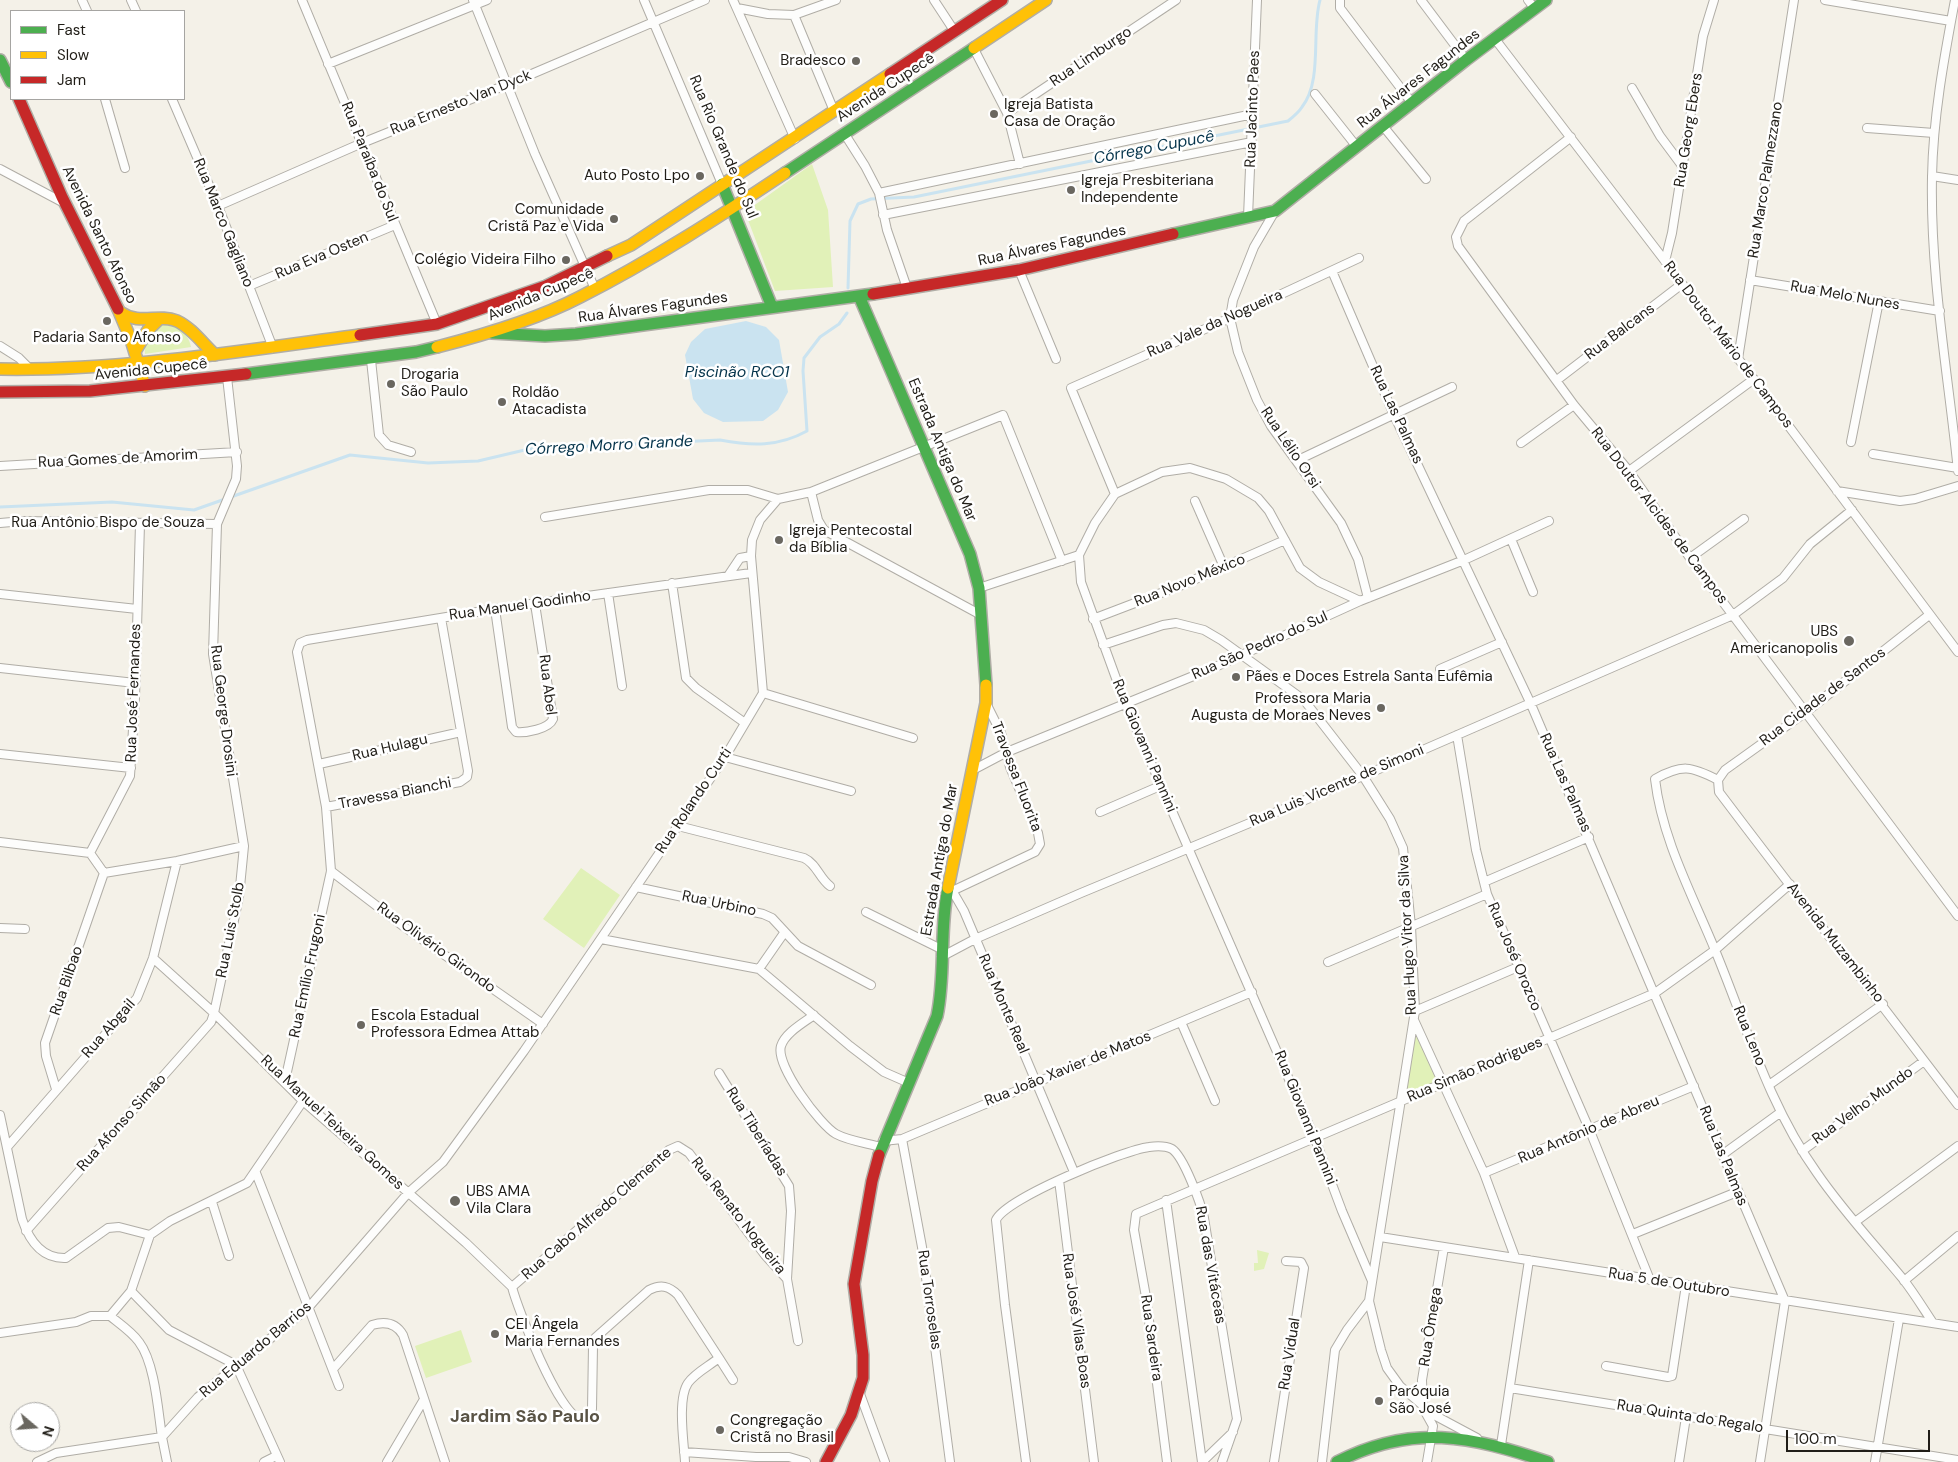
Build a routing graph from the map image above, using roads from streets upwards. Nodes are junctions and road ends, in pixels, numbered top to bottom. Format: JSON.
{"nodes":[{"id":1,"x":302,"y":0,"type":"edge"},
{"id":2,"x":487,"y":0,"type":"edge"},
{"id":3,"x":644,"y":0,"type":"edge"},
{"id":4,"x":705,"y":0,"type":"edge"},
{"id":5,"x":733,"y":0,"type":"edge"},
{"id":6,"x":836,"y":0,"type":"edge"},
{"id":7,"x":934,"y":0,"type":"edge"},
{"id":8,"x":1002,"y":0,"type":"edge"},
{"id":9,"x":1046,"y":0,"type":"edge"},
{"id":10,"x":1176,"y":0,"type":"edge"},
{"id":11,"x":1257,"y":0,"type":"edge"},
{"id":12,"x":1340,"y":0,"type":"edge"},
{"id":13,"x":1420,"y":0,"type":"edge"},
{"id":14,"x":1546,"y":0,"type":"edge"},
{"id":15,"x":1714,"y":0,"type":"edge"},
{"id":16,"x":1794,"y":0,"type":"edge"},
{"id":17,"x":1825,"y":0,"type":"edge"},
{"id":18,"x":1955,"y":0,"type":"edge"},
{"id":19,"x":474,"y":3,"type":"edge"},
{"id":20,"x":1531,"y":4,"type":"edge"},
{"id":21,"x":737,"y":8,"type":"junction"},
{"id":22,"x":794,"y":15,"type":"junction"},
{"id":23,"x":1951,"y":21,"type":"junction"},
{"id":24,"x":654,"y":24,"type":"junction"},
{"id":25,"x":955,"y":32,"type":"junction"},
{"id":26,"x":1495,"y":39,"type":"junction"},
{"id":27,"x":974,"y":49,"type":"junction"},
{"id":28,"x":0,"y":60,"type":"edge"},
{"id":29,"x":1466,"y":60,"type":"junction"},
{"id":30,"x":328,"y":64,"type":"junction"},
{"id":31,"x":10,"y":80,"type":"edge"},
{"id":32,"x":506,"y":85,"type":"junction"},
{"id":33,"x":1632,"y":88,"type":"dead end"},
{"id":34,"x":1315,"y":94,"type":"dead end"},
{"id":35,"x":19,"y":100,"type":"edge"},
{"id":36,"x":105,"y":100,"type":"edge"},
{"id":37,"x":172,"y":100,"type":"edge"},
{"id":38,"x":1412,"y":103,"type":"junction"},
{"id":39,"x":834,"y":111,"type":"junction"},
{"id":40,"x":1007,"y":113,"type":"junction"},
{"id":41,"x":1253,"y":116,"type":"junction"},
{"id":42,"x":1383,"y":126,"type":"junction"},
{"id":43,"x":1867,"y":128,"type":"dead end"},
{"id":44,"x":1934,"y":133,"type":"junction"},
{"id":45,"x":844,"y":134,"type":"junction"},
{"id":46,"x":1571,"y":136,"type":"junction"},
{"id":47,"x":794,"y":138,"type":"junction"},
{"id":48,"x":1252,"y":140,"type":"junction"},
{"id":49,"x":362,"y":143,"type":"junction"},
{"id":50,"x":1357,"y":147,"type":"junction"},
{"id":51,"x":1020,"y":164,"type":"junction"},
{"id":52,"x":1683,"y":166,"type":"junction"},
{"id":53,"x":125,"y":168,"type":"dead end"},
{"id":54,"x":0,"y":169,"type":"edge"},
{"id":55,"x":1932,"y":176,"type":"junction"},
{"id":56,"x":1426,"y":179,"type":"dead end"},
{"id":57,"x":1958,"y":180,"type":"edge"},
{"id":58,"x":722,"y":184,"type":"junction"},
{"id":59,"x":879,"y":195,"type":"junction"},
{"id":60,"x":66,"y":204,"type":"junction"},
{"id":61,"x":218,"y":206,"type":"junction"},
{"id":62,"x":732,"y":208,"type":"junction"},
{"id":63,"x":1275,"y":211,"type":"junction"},
{"id":64,"x":883,"y":214,"type":"junction"},
{"id":65,"x":1248,"y":217,"type":"junction"},
{"id":66,"x":395,"y":225,"type":"junction"},
{"id":67,"x":1359,"y":258,"type":"dead end"},
{"id":68,"x":1665,"y":261,"type":"junction"},
{"id":69,"x":585,"y":269,"type":"junction"},
{"id":70,"x":1019,"y":270,"type":"junction"},
{"id":71,"x":1332,"y":271,"type":"junction"},
{"id":72,"x":1750,"y":280,"type":"junction"},
{"id":73,"x":1682,"y":284,"type":"junction"},
{"id":74,"x":249,"y":286,"type":"junction"},
{"id":75,"x":907,"y":288,"type":"junction"},
{"id":76,"x":595,"y":289,"type":"junction"},
{"id":77,"x":859,"y":296,"type":"junction"},
{"id":78,"x":1879,"y":301,"type":"junction"},
{"id":79,"x":772,"y":307,"type":"junction"},
{"id":80,"x":1940,"y":311,"type":"junction"},
{"id":81,"x":120,"y":312,"type":"junction"},
{"id":82,"x":1230,"y":318,"type":"junction"},
{"id":83,"x":158,"y":320,"type":"junction"},
{"id":84,"x":437,"y":324,"type":"junction"},
{"id":85,"x":491,"y":333,"type":"junction"},
{"id":86,"x":0,"y":346,"type":"edge"},
{"id":87,"x":273,"y":348,"type":"junction"},
{"id":88,"x":136,"y":350,"type":"junction"},
{"id":89,"x":214,"y":355,"type":"junction"},
{"id":90,"x":1056,"y":359,"type":"dead end"},
{"id":91,"x":1738,"y":359,"type":"junction"},
{"id":92,"x":371,"y":360,"type":"junction"},
{"id":93,"x":140,"y":363,"type":"junction"},
{"id":94,"x":0,"y":369,"type":"edge"},
{"id":95,"x":30,"y":370,"type":"junction"},
{"id":96,"x":227,"y":377,"type":"junction"},
{"id":97,"x":1754,"y":379,"type":"junction"},
{"id":98,"x":1557,"y":380,"type":"junction"},
{"id":99,"x":145,"y":386,"type":"junction"},
{"id":100,"x":1452,"y":387,"type":"dead end"},
{"id":101,"x":0,"y":392,"type":"edge"},
{"id":102,"x":1574,"y":405,"type":"junction"},
{"id":103,"x":1394,"y":415,"type":"junction"},
{"id":104,"x":1851,"y":442,"type":"dead end"},
{"id":105,"x":1521,"y":443,"type":"dead end"},
{"id":106,"x":924,"y":445,"type":"junction"},
{"id":107,"x":237,"y":452,"type":"junction"},
{"id":108,"x":410,"y":452,"type":"dead end"},
{"id":109,"x":1873,"y":454,"type":"dead end"},
{"id":110,"x":1298,"y":460,"type":"junction"},
{"id":111,"x":0,"y":466,"type":"edge"},
{"id":112,"x":1958,"y":469,"type":"edge"},
{"id":113,"x":1629,"y":471,"type":"junction"},
{"id":114,"x":1958,"y":486,"type":"edge"},
{"id":115,"x":1838,"y":491,"type":"junction"},
{"id":116,"x":812,"y":492,"type":"junction"},
{"id":117,"x":1115,"y":494,"type":"junction"},
{"id":118,"x":778,"y":499,"type":"junction"},
{"id":119,"x":1195,"y":501,"type":"dead end"},
{"id":120,"x":1852,"y":510,"type":"junction"},
{"id":121,"x":545,"y":517,"type":"dead end"},
{"id":122,"x":1744,"y":519,"type":"dead end"},
{"id":123,"x":1549,"y":521,"type":"dead end"},
{"id":124,"x":0,"y":523,"type":"edge"},
{"id":125,"x":140,"y":524,"type":"junction"},
{"id":126,"x":217,"y":524,"type":"junction"},
{"id":127,"x":1512,"y":538,"type":"junction"},
{"id":128,"x":1285,"y":540,"type":"junction"},
{"id":129,"x":1079,"y":555,"type":"junction"},
{"id":130,"x":751,"y":556,"type":"junction"},
{"id":131,"x":1690,"y":558,"type":"junction"},
{"id":132,"x":1464,"y":560,"type":"junction"},
{"id":133,"x":1062,"y":561,"type":"junction"},
{"id":134,"x":1224,"y":568,"type":"junction"},
{"id":135,"x":751,"y":573,"type":"junction"},
{"id":136,"x":728,"y":576,"type":"junction"},
{"id":137,"x":672,"y":583,"type":"junction"},
{"id":138,"x":979,"y":588,"type":"junction"},
{"id":139,"x":1533,"y":592,"type":"dead end"},
{"id":140,"x":608,"y":593,"type":"junction"},
{"id":141,"x":0,"y":594,"type":"edge"},
{"id":142,"x":1368,"y":598,"type":"junction"},
{"id":143,"x":1360,"y":601,"type":"junction"},
{"id":144,"x":535,"y":604,"type":"junction"},
{"id":145,"x":137,"y":609,"type":"junction"},
{"id":146,"x":494,"y":609,"type":"junction"},
{"id":147,"x":981,"y":615,"type":"junction"},
{"id":148,"x":1734,"y":615,"type":"junction"},
{"id":149,"x":1929,"y":616,"type":"junction"},
{"id":150,"x":441,"y":618,"type":"junction"},
{"id":151,"x":1094,"y":619,"type":"junction"},
{"id":152,"x":1502,"y":642,"type":"junction"},
{"id":153,"x":1103,"y":645,"type":"junction"},
{"id":154,"x":297,"y":652,"type":"joint"},
{"id":155,"x":1958,"y":652,"type":"edge"},
{"id":156,"x":1240,"y":654,"type":"junction"},
{"id":157,"x":0,"y":668,"type":"edge"},
{"id":158,"x":1440,"y":669,"type":"dead end"},
{"id":159,"x":135,"y":683,"type":"junction"},
{"id":160,"x":622,"y":686,"type":"dead end"},
{"id":161,"x":763,"y":693,"type":"junction"},
{"id":162,"x":1530,"y":702,"type":"junction"},
{"id":163,"x":986,"y":703,"type":"junction"},
{"id":164,"x":1125,"y":703,"type":"junction"},
{"id":165,"x":1806,"y":712,"type":"junction"},
{"id":166,"x":745,"y":723,"type":"junction"},
{"id":167,"x":461,"y":732,"type":"junction"},
{"id":168,"x":1457,"y":735,"type":"junction"},
{"id":169,"x":913,"y":738,"type":"dead end"},
{"id":170,"x":1007,"y":752,"type":"junction"},
{"id":171,"x":0,"y":754,"type":"edge"},
{"id":172,"x":725,"y":757,"type":"junction"},
{"id":173,"x":319,"y":764,"type":"junction"},
{"id":174,"x":131,"y":768,"type":"junction"},
{"id":175,"x":971,"y":771,"type":"junction"},
{"id":176,"x":1363,"y":776,"type":"junction"},
{"id":177,"x":1718,"y":780,"type":"junction"},
{"id":178,"x":1160,"y":786,"type":"junction"},
{"id":179,"x":851,"y":791,"type":"dead end"},
{"id":180,"x":326,"y":807,"type":"junction"},
{"id":181,"x":1100,"y":812,"type":"dead end"},
{"id":182,"x":678,"y":826,"type":"junction"},
{"id":183,"x":1589,"y":837,"type":"junction"},
{"id":184,"x":0,"y":842,"type":"edge"},
{"id":185,"x":244,"y":846,"type":"junction"},
{"id":186,"x":1188,"y":849,"type":"junction"},
{"id":187,"x":90,"y":852,"type":"junction"},
{"id":188,"x":177,"y":862,"type":"junction"},
{"id":189,"x":331,"y":871,"type":"junction"},
{"id":190,"x":104,"y":873,"type":"junction"},
{"id":191,"x":1484,"y":882,"type":"junction"},
{"id":192,"x":1790,"y":884,"type":"junction"},
{"id":193,"x":830,"y":886,"type":"dead end"},
{"id":194,"x":636,"y":887,"type":"junction"},
{"id":195,"x":950,"y":892,"type":"junction"},
{"id":196,"x":1487,"y":894,"type":"junction"},
{"id":197,"x":866,"y":912,"type":"dead end"},
{"id":198,"x":1958,"y":916,"type":"edge"},
{"id":199,"x":1411,"y":926,"type":"junction"},
{"id":200,"x":0,"y":928,"type":"edge"},
{"id":201,"x":25,"y":929,"type":"dead end"},
{"id":202,"x":783,"y":930,"type":"junction"},
{"id":203,"x":601,"y":939,"type":"junction"},
{"id":204,"x":975,"y":939,"type":"junction"},
{"id":205,"x":1715,"y":950,"type":"junction"},
{"id":206,"x":941,"y":953,"type":"junction"},
{"id":207,"x":153,"y":958,"type":"junction"},
{"id":208,"x":1328,"y":962,"type":"dead end"},
{"id":209,"x":1518,"y":967,"type":"junction"},
{"id":210,"x":757,"y":969,"type":"junction"},
{"id":211,"x":871,"y":985,"type":"dead end"},
{"id":212,"x":1252,"y":992,"type":"junction"},
{"id":213,"x":1655,"y":993,"type":"junction"},
{"id":214,"x":1883,"y":1004,"type":"junction"},
{"id":215,"x":214,"y":1013,"type":"junction"},
{"id":216,"x":814,"y":1015,"type":"junction"},
{"id":217,"x":1414,"y":1015,"type":"junction"},
{"id":218,"x":1181,"y":1022,"type":"junction"},
{"id":219,"x":543,"y":1024,"type":"junction"},
{"id":220,"x":1549,"y":1039,"type":"junction"},
{"id":221,"x":1924,"y":1061,"type":"junction"},
{"id":222,"x":720,"y":1073,"type":"dead end"},
{"id":223,"x":284,"y":1081,"type":"junction"},
{"id":224,"x":1036,"y":1082,"type":"junction"},
{"id":225,"x":909,"y":1083,"type":"junction"},
{"id":226,"x":1442,"y":1084,"type":"junction"},
{"id":227,"x":1694,"y":1086,"type":"junction"},
{"id":228,"x":1769,"y":1086,"type":"junction"},
{"id":229,"x":56,"y":1089,"type":"junction"},
{"id":230,"x":304,"y":1101,"type":"junction"},
{"id":231,"x":1215,"y":1101,"type":"dead end"},
{"id":232,"x":1401,"y":1101,"type":"junction"},
{"id":233,"x":1958,"y":1105,"type":"edge"},
{"id":234,"x":1781,"y":1112,"type":"junction"},
{"id":235,"x":0,"y":1115,"type":"edge"},
{"id":236,"x":1590,"y":1130,"type":"junction"},
{"id":237,"x":902,"y":1138,"type":"junction"},
{"id":238,"x":1316,"y":1139,"type":"junction"},
{"id":239,"x":882,"y":1144,"type":"junction"},
{"id":240,"x":8,"y":1146,"type":"junction"},
{"id":241,"x":1958,"y":1146,"type":"edge"},
{"id":242,"x":1802,"y":1151,"type":"junction"},
{"id":243,"x":689,"y":1153,"type":"joint"},
{"id":244,"x":1722,"y":1155,"type":"junction"},
{"id":245,"x":1074,"y":1172,"type":"junction"},
{"id":246,"x":256,"y":1173,"type":"junction"},
{"id":247,"x":1484,"y":1174,"type":"junction"},
{"id":248,"x":1059,"y":1180,"type":"junction"},
{"id":249,"x":1194,"y":1190,"type":"junction"},
{"id":250,"x":1737,"y":1192,"type":"junction"},
{"id":251,"x":408,"y":1193,"type":"junction"},
{"id":252,"x":1166,"y":1200,"type":"junction"},
{"id":253,"x":212,"y":1202,"type":"junction"},
{"id":254,"x":1136,"y":1214,"type":"joint"},
{"id":255,"x":1855,"y":1222,"type":"junction"},
{"id":256,"x":26,"y":1231,"type":"junction"},
{"id":257,"x":1632,"y":1234,"type":"junction"},
{"id":258,"x":150,"y":1235,"type":"junction"},
{"id":259,"x":1958,"y":1236,"type":"edge"},
{"id":260,"x":1380,"y":1237,"type":"junction"},
{"id":261,"x":1444,"y":1247,"type":"junction"},
{"id":262,"x":229,"y":1256,"type":"dead end"},
{"id":263,"x":1515,"y":1257,"type":"junction"},
{"id":264,"x":1529,"y":1260,"type":"junction"},
{"id":265,"x":1286,"y":1261,"type":"dead end"},
{"id":266,"x":787,"y":1279,"type":"junction"},
{"id":267,"x":1650,"y":1280,"type":"junction"},
{"id":268,"x":1372,"y":1281,"type":"junction"},
{"id":269,"x":1904,"y":1281,"type":"junction"},
{"id":270,"x":1686,"y":1285,"type":"junction"},
{"id":271,"x":512,"y":1287,"type":"junction"},
{"id":272,"x":131,"y":1291,"type":"junction"},
{"id":273,"x":1369,"y":1301,"type":"junction"},
{"id":274,"x":1786,"y":1301,"type":"junction"},
{"id":275,"x":308,"y":1308,"type":"junction"},
{"id":276,"x":110,"y":1316,"type":"junction"},
{"id":277,"x":1899,"y":1319,"type":"junction"},
{"id":278,"x":1933,"y":1323,"type":"junction"},
{"id":279,"x":1958,"y":1328,"type":"edge"},
{"id":280,"x":0,"y":1333,"type":"edge"},
{"id":281,"x":798,"y":1341,"type":"dead end"},
{"id":282,"x":719,"y":1358,"type":"junction"},
{"id":283,"x":236,"y":1365,"type":"junction"},
{"id":284,"x":1606,"y":1366,"type":"dead end"},
{"id":285,"x":333,"y":1369,"type":"junction"},
{"id":286,"x":733,"y":1380,"type":"dead end"},
{"id":287,"x":339,"y":1386,"type":"dead end"},
{"id":288,"x":1510,"y":1388,"type":"junction"},
{"id":289,"x":860,"y":1394,"type":"junction"},
{"id":290,"x":423,"y":1401,"type":"junction"},
{"id":291,"x":1423,"y":1408,"type":"junction"},
{"id":292,"x":1686,"y":1417,"type":"junction"},
{"id":293,"x":1765,"y":1429,"type":"junction"},
{"id":294,"x":1234,"y":1431,"type":"junction"},
{"id":295,"x":1432,"y":1436,"type":"junction"},
{"id":296,"x":162,"y":1437,"type":"junction"},
{"id":297,"x":1484,"y":1441,"type":"junction"},
{"id":298,"x":1501,"y":1445,"type":"junction"},
{"id":299,"x":1878,"y":1447,"type":"junction"},
{"id":300,"x":684,"y":1452,"type":"junction"},
{"id":301,"x":278,"y":1459,"type":"edge"},
{"id":302,"x":1958,"y":1460,"type":"edge"},
{"id":303,"x":36,"y":1462,"type":"edge"},
{"id":304,"x":167,"y":1462,"type":"edge"},
{"id":305,"x":264,"y":1462,"type":"edge"},
{"id":306,"x":387,"y":1462,"type":"edge"},
{"id":307,"x":445,"y":1462,"type":"edge"},
{"id":308,"x":685,"y":1462,"type":"edge"},
{"id":309,"x":806,"y":1462,"type":"edge"},
{"id":310,"x":826,"y":1462,"type":"edge"},
{"id":311,"x":885,"y":1462,"type":"edge"},
{"id":312,"x":950,"y":1462,"type":"edge"},
{"id":313,"x":1026,"y":1462,"type":"edge"},
{"id":314,"x":1094,"y":1462,"type":"edge"},
{"id":315,"x":1167,"y":1462,"type":"edge"},
{"id":316,"x":1202,"y":1462,"type":"edge"},
{"id":317,"x":1222,"y":1462,"type":"edge"},
{"id":318,"x":1274,"y":1462,"type":"edge"},
{"id":319,"x":1322,"y":1462,"type":"edge"},
{"id":320,"x":1337,"y":1462,"type":"edge"},
{"id":321,"x":1427,"y":1462,"type":"edge"},
{"id":322,"x":1548,"y":1462,"type":"edge"},
{"id":323,"x":1679,"y":1462,"type":"edge"},
{"id":324,"x":1760,"y":1462,"type":"edge"},
{"id":325,"x":1875,"y":1462,"type":"edge"}],
"edges":[{"from":1,"to":30,"type":"street","name":"Rua Paraíba do Sul"},
{"from":2,"to":19,"type":"street"},
{"from":3,"to":24,"type":"street","name":"Rua Rio Grande do Sul"},
{"from":4,"to":24,"type":"street","name":"Rua Ernesto Van Dyck"},
{"from":5,"to":21,"type":"street"},
{"from":6,"to":22,"type":"street"},
{"from":7,"to":25,"type":"street"},
{"from":8,"to":25,"type":"street","name":"Avenida Cupecê"},
{"from":9,"to":27,"type":"street","name":"Avenida Cupecê"},
{"from":10,"to":40,"type":"street","name":"Rua Limburgo"},
{"from":11,"to":41,"type":"street","name":"Rua Jacinto Paes"},
{"from":12,"to":38,"type":"street"},
{"from":13,"to":29,"type":"street"},
{"from":14,"to":20,"type":"street","name":"Rua Álvares Fagundes"},
{"from":15,"to":52,"type":"street","name":"Rua Georg Ebers"},
{"from":16,"to":72,"type":"street","name":"Rua Marco Palmezzano"},
{"from":17,"to":23,"type":"street"},
{"from":18,"to":23,"type":"street"},
{"from":19,"to":30,"type":"street"},
{"from":19,"to":32,"type":"street"},
{"from":20,"to":26,"type":"street","name":"Rua Álvares Fagundes"},
{"from":21,"to":22,"type":"street"},
{"from":21,"to":47,"type":"street"},
{"from":22,"to":39,"type":"street"},
{"from":23,"to":44,"type":"street"},
{"from":24,"to":32,"type":"street","name":"Rua Ernesto Van Dyck"},
{"from":24,"to":58,"type":"street","name":"Rua Rio Grande do Sul"},
{"from":25,"to":39,"type":"street","name":"Avenida Cupecê"},
{"from":26,"to":29,"type":"street","name":"Rua Álvares Fagundes"},
{"from":26,"to":46,"type":"street","name":"Rua Doutor Mário de Campos"},
{"from":27,"to":40,"type":"street"},
{"from":27,"to":45,"type":"street","name":"Avenida Cupecê"},
{"from":28,"to":31,"type":"street"},
{"from":29,"to":38,"type":"street","name":"Rua Álvares Fagundes"},
{"from":30,"to":49,"type":"street","name":"Rua Paraíba do Sul"},
{"from":32,"to":49,"type":"street","name":"Rua Ernesto Van Dyck"},
{"from":32,"to":69,"type":"street"},
{"from":33,"to":52,"type":"street"},
{"from":34,"to":50,"type":"street"},
{"from":35,"to":60,"type":"street","name":"Avenida Santo Afonso"},
{"from":36,"to":53,"type":"street"},
{"from":37,"to":61,"type":"street","name":"Rua Marco Gagliano"},
{"from":38,"to":42,"type":"street","name":"Rua Álvares Fagundes"},
{"from":39,"to":47,"type":"street","name":"Avenida Cupecê"},
{"from":40,"to":51,"type":"street"},
{"from":41,"to":48,"type":"street","name":"Rua Jacinto Paes"},
{"from":41,"to":51,"type":"street"},
{"from":42,"to":50,"type":"street","name":"Rua Álvares Fagundes"},
{"from":42,"to":56,"type":"street"},
{"from":43,"to":44,"type":"street"},
{"from":44,"to":55,"type":"street"},
{"from":45,"to":59,"type":"street"},
{"from":45,"to":62,"type":"street","name":"Avenida Cupecê"},
{"from":46,"to":68,"type":"street","name":"Rua Doutor Mário de Campos"},
{"from":46,"to":98,"type":"street","name":"Rua Doutor Alcides de Campos"},
{"from":47,"to":58,"type":"street","name":"Avenida Cupecê"},
{"from":48,"to":64,"type":"street"},
{"from":48,"to":65,"type":"street","name":"Rua Jacinto Paes"},
{"from":49,"to":61,"type":"street","name":"Rua Ernesto Van Dyck"},
{"from":49,"to":66,"type":"street","name":"Rua Paraíba do Sul"},
{"from":50,"to":63,"type":"street","name":"Rua Álvares Fagundes"},
{"from":51,"to":59,"type":"street"},
{"from":52,"to":68,"type":"street","name":"Rua Georg Ebers"},
{"from":54,"to":60,"type":"street"},
{"from":55,"to":57,"type":"street"},
{"from":55,"to":80,"type":"street"},
{"from":58,"to":62,"type":"street","name":"Rua Rio Grande do Sul"},
{"from":58,"to":69,"type":"street","name":"Avenida Cupecê"},
{"from":59,"to":64,"type":"street"},
{"from":60,"to":81,"type":"street","name":"Avenida Santo Afonso"},
{"from":61,"to":74,"type":"street","name":"Rua Marco Gagliano"},
{"from":62,"to":76,"type":"street","name":"Avenida Cupecê"},
{"from":62,"to":79,"type":"street","name":"Rua Rio Grande do Sul"},
{"from":63,"to":65,"type":"street","name":"Rua Álvares Fagundes"},
{"from":63,"to":82,"type":"street","name":"Rua Lélio Orsi"},
{"from":64,"to":75,"type":"street"},
{"from":65,"to":70,"type":"street","name":"Rua Álvares Fagundes"},
{"from":66,"to":74,"type":"street","name":"Rua Eva Osten"},
{"from":66,"to":84,"type":"street","name":"Rua Paraíba do Sul"},
{"from":67,"to":71,"type":"street","name":"Rua Vale da Nogueira"},
{"from":68,"to":73,"type":"street","name":"Rua Doutor Mário de Campos"},
{"from":69,"to":76,"type":"street"},
{"from":69,"to":84,"type":"street","name":"Avenida Cupecê"},
{"from":70,"to":75,"type":"street","name":"Rua Álvares Fagundes"},
{"from":70,"to":90,"type":"street"},
{"from":71,"to":82,"type":"street","name":"Rua Vale da Nogueira"},
{"from":71,"to":103,"type":"street","name":"Rua Las Palmas"},
{"from":72,"to":78,"type":"street","name":"Rua Melo Nunes"},
{"from":72,"to":91,"type":"street","name":"Rua Marco Palmezzano"},
{"from":73,"to":91,"type":"street","name":"Rua Doutor Mário de Campos"},
{"from":73,"to":98,"type":"street","name":"Rua Balcans"},
{"from":74,"to":87,"type":"street","name":"Rua Marco Gagliano"},
{"from":75,"to":77,"type":"street","name":"Rua Álvares Fagundes"},
{"from":76,"to":85,"type":"street","name":"Avenida Cupecê"},
{"from":77,"to":79,"type":"street","name":"Rua Álvares Fagundes"},
{"from":77,"to":106,"type":"street","name":"Estrada Antiga do Mar"},
{"from":78,"to":80,"type":"street","name":"Rua Melo Nunes"},
{"from":78,"to":104,"type":"street"},
{"from":79,"to":85,"type":"street","name":"Rua Álvares Fagundes"},
{"from":80,"to":112,"type":"street"},
{"from":81,"to":83,"type":"street"},
{"from":81,"to":88,"type":"street","name":"Avenida Santo Afonso"},
{"from":82,"to":110,"type":"street","name":"Rua Lélio Orsi"},
{"from":82,"to":117,"type":"street","name":"Rua Vale da Nogueira"},
{"from":83,"to":88,"type":"street"},
{"from":83,"to":89,"type":"street"},
{"from":84,"to":87,"type":"street","name":"Avenida Cupecê"},
{"from":85,"to":92,"type":"street","name":"Avenida Cupecê"},
{"from":86,"to":95,"type":"street"},
{"from":87,"to":89,"type":"street","name":"Avenida Cupecê"},
{"from":88,"to":93,"type":"street","name":"Avenida Santo Afonso"},
{"from":89,"to":93,"type":"street","name":"Avenida Cupecê"},
{"from":91,"to":97,"type":"street","name":"Rua Doutor Mário de Campos"},
{"from":92,"to":96,"type":"street","name":"Avenida Cupecê"},
{"from":92,"to":108,"type":"street"},
{"from":93,"to":95,"type":"street","name":"Avenida Cupecê"},
{"from":93,"to":99,"type":"street","name":"Avenida Santo Afonso"},
{"from":94,"to":95,"type":"street","name":"Avenida Cupecê"},
{"from":96,"to":99,"type":"street","name":"Avenida Cupecê"},
{"from":96,"to":107,"type":"street","name":"Rua George Drosini"},
{"from":97,"to":113,"type":"street"},
{"from":97,"to":115,"type":"street","name":"Rua Doutor Mário de Campos"},
{"from":98,"to":102,"type":"street","name":"Rua Doutor Alcides de Campos"},
{"from":99,"to":101,"type":"street","name":"Avenida Cupecê"},
{"from":100,"to":103,"type":"street"},
{"from":102,"to":105,"type":"street"},
{"from":102,"to":113,"type":"street","name":"Rua Doutor Alcides de Campos"},
{"from":103,"to":110,"type":"street"},
{"from":103,"to":132,"type":"street","name":"Rua Las Palmas"},
{"from":106,"to":116,"type":"street"},
{"from":106,"to":133,"type":"street"},
{"from":106,"to":138,"type":"street","name":"Estrada Antiga do Mar"},
{"from":107,"to":111,"type":"street","name":"Rua Gomes de Amorim"},
{"from":107,"to":126,"type":"street","name":"Rua George Drosini"},
{"from":109,"to":112,"type":"street"},
{"from":110,"to":142,"type":"street","name":"Rua Lélio Orsi"},
{"from":113,"to":131,"type":"street","name":"Rua Doutor Alcides de Campos"},
{"from":114,"to":115,"type":"street"},
{"from":115,"to":120,"type":"street","name":"Rua Doutor Mário de Campos"},
{"from":116,"to":118,"type":"street"},
{"from":116,"to":147,"type":"street"},
{"from":117,"to":128,"type":"street"},
{"from":117,"to":129,"type":"street"},
{"from":118,"to":121,"type":"street"},
{"from":118,"to":130,"type":"street"},
{"from":119,"to":134,"type":"street"},
{"from":120,"to":148,"type":"street","name":"Rua Luis Vicente de Simoni"},
{"from":120,"to":149,"type":"street","name":"Rua Doutor Mário de Campos"},
{"from":122,"to":131,"type":"street"},
{"from":123,"to":127,"type":"street","name":"Rua São Pedro do Sul"},
{"from":124,"to":125,"type":"street","name":"Rua Antônio Bispo de Souza"},
{"from":125,"to":126,"type":"street","name":"Rua Antônio Bispo de Souza"},
{"from":125,"to":145,"type":"street","name":"Rua José Fernandes"},
{"from":126,"to":185,"type":"street","name":"Rua George Drosini"},
{"from":127,"to":132,"type":"street","name":"Rua São Pedro do Sul"},
{"from":127,"to":139,"type":"street"},
{"from":128,"to":134,"type":"street","name":"Rua Novo México"},
{"from":128,"to":143,"type":"street"},
{"from":129,"to":133,"type":"street"},
{"from":129,"to":151,"type":"street","name":"Rua Giovanni Pannini"},
{"from":130,"to":135,"type":"street"},
{"from":130,"to":136,"type":"street"},
{"from":131,"to":148,"type":"street","name":"Rua Doutor Alcides de Campos"},
{"from":132,"to":142,"type":"street","name":"Rua São Pedro do Sul"},
{"from":132,"to":152,"type":"street","name":"Rua Las Palmas"},
{"from":133,"to":138,"type":"street"},
{"from":134,"to":151,"type":"street","name":"Rua Novo México"},
{"from":135,"to":136,"type":"street","name":"Rua Manuel Godinho"},
{"from":135,"to":161,"type":"street"},
{"from":136,"to":137,"type":"street","name":"Rua Manuel Godinho"},
{"from":137,"to":140,"type":"street","name":"Rua Manuel Godinho"},
{"from":137,"to":166,"type":"street"},
{"from":138,"to":147,"type":"street","name":"Estrada Antiga do Mar"},
{"from":140,"to":144,"type":"street","name":"Rua Manuel Godinho"},
{"from":140,"to":160,"type":"street"},
{"from":141,"to":145,"type":"street"},
{"from":142,"to":143,"type":"street","name":"Rua São Pedro do Sul"},
{"from":143,"to":156,"type":"street","name":"Rua São Pedro do Sul"},
{"from":144,"to":146,"type":"street","name":"Rua Manuel Godinho"},
{"from":144,"to":146,"type":"street","name":"Rua Abel"},
{"from":145,"to":159,"type":"street","name":"Rua José Fernandes"},
{"from":146,"to":150,"type":"street","name":"Rua Manuel Godinho"},
{"from":147,"to":163,"type":"street","name":"Estrada Antiga do Mar"},
{"from":148,"to":162,"type":"street","name":"Rua Luis Vicente de Simoni"},
{"from":148,"to":165,"type":"street","name":"Rua Doutor Alcides de Campos"},
{"from":149,"to":155,"type":"street","name":"Rua Doutor Mário de Campos"},
{"from":149,"to":165,"type":"street","name":"Rua Cidade de Santos"},
{"from":150,"to":154,"type":"street","name":"Rua Manuel Godinho"},
{"from":150,"to":167,"type":"street"},
{"from":151,"to":153,"type":"street","name":"Rua Giovanni Pannini"},
{"from":152,"to":158,"type":"street"},
{"from":152,"to":162,"type":"street","name":"Rua Las Palmas"},
{"from":153,"to":156,"type":"street","name":"Rua Hugo Vitor da Silva"},
{"from":153,"to":164,"type":"street","name":"Rua Giovanni Pannini"},
{"from":154,"to":173,"type":"street","name":"Rua Emílio Frugoni"},
{"from":156,"to":164,"type":"street","name":"Rua São Pedro do Sul"},
{"from":156,"to":176,"type":"street","name":"Rua Hugo Vitor da Silva"},
{"from":157,"to":159,"type":"street"},
{"from":159,"to":174,"type":"street","name":"Rua José Fernandes"},
{"from":161,"to":166,"type":"street","name":"Rua Rolando Curti"},
{"from":161,"to":169,"type":"street"},
{"from":162,"to":168,"type":"street","name":"Rua Luis Vicente de Simoni"},
{"from":162,"to":183,"type":"street","name":"Rua Las Palmas"},
{"from":163,"to":170,"type":"street","name":"Travessa Fluorita"},
{"from":163,"to":175,"type":"street","name":"Estrada Antiga do Mar"},
{"from":164,"to":170,"type":"street","name":"Rua São Pedro do Sul"},
{"from":164,"to":178,"type":"street","name":"Rua Giovanni Pannini"},
{"from":165,"to":177,"type":"street","name":"Rua Cidade de Santos"},
{"from":165,"to":198,"type":"street","name":"Rua Doutor Alcides de Campos"},
{"from":166,"to":172,"type":"street","name":"Rua Rolando Curti"},
{"from":167,"to":173,"type":"street","name":"Rua Hulagu"},
{"from":167,"to":180,"type":"street","name":"Travessa Bianchi"},
{"from":168,"to":176,"type":"street","name":"Rua Luis Vicente de Simoni"},
{"from":168,"to":191,"type":"street","name":"Rua José Orozco"},
{"from":170,"to":175,"type":"street","name":"Rua São Pedro do Sul"},
{"from":170,"to":195,"type":"street","name":"Travessa Fluorita"},
{"from":171,"to":174,"type":"street"},
{"from":172,"to":179,"type":"street"},
{"from":172,"to":182,"type":"street","name":"Rua Rolando Curti"},
{"from":173,"to":180,"type":"street","name":"Rua Emílio Frugoni"},
{"from":174,"to":187,"type":"street","name":"Rua José Fernandes"},
{"from":175,"to":195,"type":"street","name":"Estrada Antiga do Mar"},
{"from":176,"to":186,"type":"street","name":"Rua Luis Vicente de Simoni"},
{"from":176,"to":199,"type":"street","name":"Rua Hugo Vitor da Silva"},
{"from":177,"to":192,"type":"street","name":"Avenida Muzambinho"},
{"from":177,"to":205,"type":"street","name":"Rua Leno"},
{"from":178,"to":181,"type":"street"},
{"from":178,"to":186,"type":"street","name":"Rua Giovanni Pannini"},
{"from":180,"to":189,"type":"street","name":"Rua Emílio Frugoni"},
{"from":182,"to":193,"type":"street"},
{"from":182,"to":194,"type":"street","name":"Rua Rolando Curti"},
{"from":183,"to":191,"type":"street"},
{"from":183,"to":213,"type":"street","name":"Rua Las Palmas"},
{"from":184,"to":187,"type":"street"},
{"from":185,"to":188,"type":"street"},
{"from":185,"to":215,"type":"street","name":"Rua Luis Stolb"},
{"from":186,"to":204,"type":"street","name":"Rua Luis Vicente de Simoni"},
{"from":186,"to":212,"type":"street","name":"Rua Giovanni Pannini"},
{"from":187,"to":190,"type":"street"},
{"from":188,"to":190,"type":"street"},
{"from":188,"to":207,"type":"street","name":"Rua Abgail"},
{"from":189,"to":219,"type":"street","name":"Rua Olivério Girondo"},
{"from":189,"to":223,"type":"street","name":"Rua Emílio Frugoni"},
{"from":190,"to":229,"type":"street","name":"Rua Bilbao"},
{"from":191,"to":196,"type":"street","name":"Rua José Orozco"},
{"from":192,"to":205,"type":"street","name":"Rua Simão Rodrigues"},
{"from":192,"to":214,"type":"street","name":"Avenida Muzambinho"},
{"from":194,"to":202,"type":"street","name":"Rua Urbino"},
{"from":194,"to":203,"type":"street","name":"Rua Rolando Curti"},
{"from":195,"to":204,"type":"street","name":"Rua Monte Real"},
{"from":195,"to":206,"type":"street","name":"Estrada Antiga do Mar"},
{"from":196,"to":199,"type":"street"},
{"from":196,"to":209,"type":"street","name":"Rua José Orozco"},
{"from":197,"to":206,"type":"street"},
{"from":199,"to":208,"type":"street"},
{"from":199,"to":217,"type":"street","name":"Rua Hugo Vitor da Silva"},
{"from":200,"to":201,"type":"street"},
{"from":202,"to":210,"type":"street"},
{"from":202,"to":211,"type":"street","name":"Rua Urbino"},
{"from":203,"to":210,"type":"street"},
{"from":203,"to":219,"type":"street","name":"Rua Rolando Curti"},
{"from":204,"to":206,"type":"street","name":"Rua Luis Vicente de Simoni"},
{"from":204,"to":224,"type":"street","name":"Rua Monte Real"},
{"from":205,"to":213,"type":"street","name":"Rua Simão Rodrigues"},
{"from":205,"to":228,"type":"street","name":"Rua Leno"},
{"from":206,"to":225,"type":"street","name":"Estrada Antiga do Mar"},
{"from":207,"to":215,"type":"street","name":"Rua Manuel Teixeira Gomes"},
{"from":207,"to":229,"type":"street","name":"Rua Abgail"},
{"from":209,"to":217,"type":"street"},
{"from":209,"to":220,"type":"street","name":"Rua José Orozco"},
{"from":210,"to":216,"type":"street"},
{"from":212,"to":218,"type":"street","name":"Rua João Xavier de Matos"},
{"from":212,"to":238,"type":"street","name":"Rua Giovanni Pannini"},
{"from":213,"to":220,"type":"street","name":"Rua Simão Rodrigues"},
{"from":213,"to":227,"type":"street","name":"Rua Las Palmas"},
{"from":214,"to":221,"type":"street","name":"Avenida Muzambinho"},
{"from":214,"to":228,"type":"street"},
{"from":215,"to":223,"type":"street","name":"Rua Manuel Teixeira Gomes"},
{"from":215,"to":256,"type":"street","name":"Rua Afonso Simão"},
{"from":216,"to":225,"type":"street"},
{"from":216,"to":239,"type":"street"},
{"from":217,"to":226,"type":"street"},
{"from":217,"to":232,"type":"street","name":"Rua Hugo Vitor da Silva"},
{"from":218,"to":224,"type":"street","name":"Rua João Xavier de Matos"},
{"from":218,"to":231,"type":"street"},
{"from":219,"to":251,"type":"street","name":"Rua Rolando Curti"},
{"from":220,"to":226,"type":"street","name":"Rua Simão Rodrigues"},
{"from":220,"to":236,"type":"street","name":"Rua José Orozco"},
{"from":221,"to":233,"type":"street","name":"Avenida Muzambinho"},
{"from":221,"to":242,"type":"street","name":"Rua Velho Mundo"},
{"from":222,"to":266,"type":"street","name":"Rua Tiberíadas"},
{"from":223,"to":230,"type":"street","name":"Rua Manuel Teixeira Gomes"},
{"from":224,"to":237,"type":"street","name":"Rua João Xavier de Matos"},
{"from":224,"to":245,"type":"street","name":"Rua Monte Real"},
{"from":225,"to":239,"type":"street","name":"Estrada Antiga do Mar"},
{"from":226,"to":232,"type":"street","name":"Rua Simão Rodrigues"},
{"from":226,"to":247,"type":"street"},
{"from":227,"to":236,"type":"street","name":"Rua Antônio de Abreu"},
{"from":227,"to":244,"type":"street","name":"Rua Las Palmas"},
{"from":228,"to":234,"type":"street","name":"Rua Leno"},
{"from":229,"to":240,"type":"street","name":"Rua Abgail"},
{"from":230,"to":246,"type":"street"},
{"from":230,"to":251,"type":"street","name":"Rua Manuel Teixeira Gomes"},
{"from":232,"to":238,"type":"street","name":"Rua Simão Rodrigues"},
{"from":232,"to":260,"type":"street","name":"Rua Hugo Vitor da Silva"},
{"from":234,"to":242,"type":"street","name":"Rua Leno"},
{"from":234,"to":244,"type":"street"},
{"from":235,"to":240,"type":"street"},
{"from":236,"to":247,"type":"street","name":"Rua Antônio de Abreu"},
{"from":236,"to":257,"type":"street","name":"Rua José Orozco"},
{"from":237,"to":239,"type":"street","name":"Rua João Xavier de Matos"},
{"from":237,"to":312,"type":"street","name":"Rua Torroselas"},
{"from":238,"to":249,"type":"street","name":"Rua Simão Rodrigues"},
{"from":238,"to":268,"type":"street","name":"Rua Giovanni Pannini"},
{"from":239,"to":289,"type":"street","name":"Estrada Antiga do Mar"},
{"from":240,"to":256,"type":"street"},
{"from":241,"to":255,"type":"street"},
{"from":242,"to":255,"type":"street","name":"Rua Leno"},
{"from":243,"to":266,"type":"street","name":"Rua Renato Nogueira"},
{"from":243,"to":271,"type":"street","name":"Rua Cabo Alfredo Clemente"},
{"from":244,"to":250,"type":"street","name":"Rua Las Palmas"},
{"from":245,"to":248,"type":"street","name":"Rua das Vitáceas"},
{"from":245,"to":249,"type":"street","name":"Rua das Vitáceas"},
{"from":246,"to":253,"type":"street"},
{"from":246,"to":275,"type":"street"},
{"from":247,"to":263,"type":"street"},
{"from":248,"to":313,"type":"street","name":"Rua das Vitáceas"},
{"from":248,"to":314,"type":"street","name":"Rua José Vilas Boas"},
{"from":249,"to":252,"type":"street","name":"Rua Simão Rodrigues"},
{"from":249,"to":294,"type":"street","name":"Rua das Vitáceas"},
{"from":250,"to":257,"type":"street"},
{"from":250,"to":274,"type":"street","name":"Rua Las Palmas"},
{"from":251,"to":271,"type":"street","name":"Rua Manuel Teixeira Gomes"},
{"from":251,"to":275,"type":"street","name":"Rua Eduardo Barrios"},
{"from":252,"to":254,"type":"street","name":"Rua Simão Rodrigues"},
{"from":252,"to":316,"type":"street"},
{"from":253,"to":258,"type":"street"},
{"from":253,"to":262,"type":"street"},
{"from":254,"to":315,"type":"street","name":"Rua Sardeira"},
{"from":255,"to":269,"type":"street","name":"Rua Leno"},
{"from":256,"to":258,"type":"street"},
{"from":257,"to":267,"type":"street","name":"Rua José Orozco"},
{"from":258,"to":272,"type":"street"},
{"from":259,"to":269,"type":"street"},
{"from":260,"to":261,"type":"street","name":"Rua 5 de Outubro"},
{"from":260,"to":268,"type":"street","name":"Rua Hugo Vitor da Silva"},
{"from":261,"to":263,"type":"street","name":"Rua 5 de Outubro"},
{"from":261,"to":291,"type":"street","name":"Rua Ômega"},
{"from":263,"to":264,"type":"street","name":"Rua 5 de Outubro"},
{"from":264,"to":267,"type":"street","name":"Rua 5 de Outubro"},
{"from":264,"to":288,"type":"street"},
{"from":265,"to":318,"type":"street","name":"Rua Vidual"},
{"from":266,"to":281,"type":"street","name":"Rua Tiberíadas"},
{"from":267,"to":270,"type":"street","name":"Rua 5 de Outubro"},
{"from":268,"to":273,"type":"street","name":"Rua Hugo Vitor da Silva"},
{"from":269,"to":278,"type":"street","name":"Rua Leno"},
{"from":270,"to":274,"type":"street","name":"Rua 5 de Outubro"},
{"from":270,"to":284,"type":"street"},
{"from":271,"to":282,"type":"street","name":"Rua Cabo Alfredo Clemente"},
{"from":272,"to":276,"type":"street"},
{"from":272,"to":283,"type":"street"},
{"from":273,"to":291,"type":"street","name":"Rua Hugo Vitor da Silva"},
{"from":273,"to":319,"type":"street"},
{"from":274,"to":277,"type":"street","name":"Rua 5 de Outubro"},
{"from":274,"to":293,"type":"street"},
{"from":275,"to":283,"type":"street","name":"Rua Eduardo Barrios"},
{"from":275,"to":285,"type":"street"},
{"from":276,"to":280,"type":"street"},
{"from":276,"to":296,"type":"street"},
{"from":277,"to":278,"type":"street","name":"Rua 5 de Outubro"},
{"from":277,"to":299,"type":"street"},
{"from":278,"to":279,"type":"street","name":"Rua 5 de Outubro"},
{"from":282,"to":286,"type":"street"},
{"from":282,"to":300,"type":"street"},
{"from":283,"to":296,"type":"street","name":"Rua Eduardo Barrios"},
{"from":283,"to":301,"type":"street"},
{"from":285,"to":287,"type":"street"},
{"from":285,"to":290,"type":"street"},
{"from":288,"to":292,"type":"street","name":"Rua Quinta do Regalo"},
{"from":288,"to":298,"type":"street"},
{"from":289,"to":310,"type":"street","name":"Estrada Antiga do Mar"},
{"from":289,"to":311,"type":"street"},
{"from":290,"to":306,"type":"street"},
{"from":290,"to":307,"type":"street"},
{"from":291,"to":295,"type":"street","name":"Rua Hugo Vitor da Silva"},
{"from":291,"to":297,"type":"street","name":"Rua Hugo Vitor da Silva"},
{"from":292,"to":293,"type":"street","name":"Rua Quinta do Regalo"},
{"from":292,"to":323,"type":"street"},
{"from":293,"to":299,"type":"street","name":"Rua Quinta do Regalo"},
{"from":293,"to":324,"type":"street"},
{"from":294,"to":316,"type":"street"},
{"from":294,"to":317,"type":"street","name":"Rua das Vitáceas"},
{"from":295,"to":297,"type":"street"},
{"from":295,"to":320,"type":"street"},
{"from":295,"to":321,"type":"street","name":"Rua Hugo Vitor da Silva"},
{"from":296,"to":303,"type":"street"},
{"from":296,"to":304,"type":"street"},
{"from":297,"to":298,"type":"street"},
{"from":298,"to":322,"type":"street"},
{"from":299,"to":302,"type":"street","name":"Rua Quinta do Regalo"},
{"from":299,"to":325,"type":"street"},
{"from":300,"to":308,"type":"street"},
{"from":300,"to":309,"type":"street"},
{"from":301,"to":305,"type":"street"}]}
